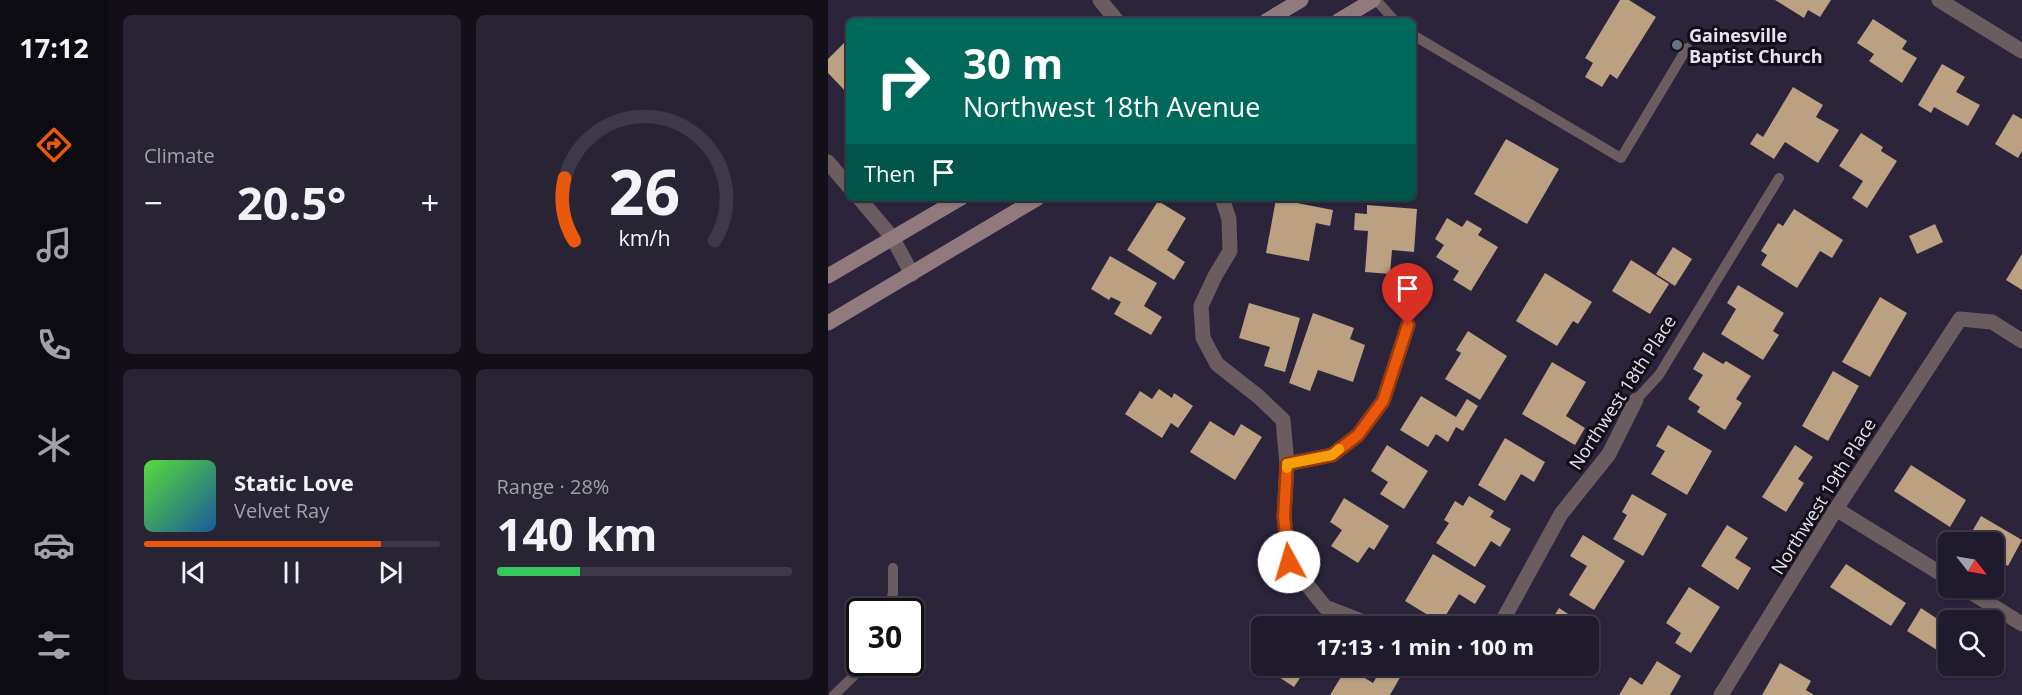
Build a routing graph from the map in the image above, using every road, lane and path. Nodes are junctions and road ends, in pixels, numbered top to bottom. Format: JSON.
{"nodes":[{"id":1,"x":1100,"y":0,"type":"edge"},
{"id":2,"x":1301,"y":0,"type":"edge"},
{"id":3,"x":1374,"y":0,"type":"edge"},
{"id":4,"x":1939,"y":0,"type":"edge"},
{"id":5,"x":1115,"y":18,"type":"edge"},
{"id":6,"x":1271,"y":18,"type":"edge"},
{"id":7,"x":1343,"y":18,"type":"edge"},
{"id":8,"x":1392,"y":18,"type":"edge"},
{"id":9,"x":1416,"y":37,"type":"edge"},
{"id":10,"x":1687,"y":48,"type":"dead end"},
{"id":11,"x":2022,"y":51,"type":"edge"},
{"id":12,"x":828,"y":162,"type":"edge"},
{"id":13,"x":1779,"y":178,"type":"dead end"},
{"id":14,"x":846,"y":183,"type":"edge"},
{"id":15,"x":862,"y":201,"type":"edge"},
{"id":16,"x":956,"y":201,"type":"edge"},
{"id":17,"x":1033,"y":201,"type":"edge"},
{"id":18,"x":1223,"y":201,"type":"edge"},
{"id":19,"x":892,"y":237,"type":"junction"},
{"id":20,"x":912,"y":274,"type":"junction"},
{"id":21,"x":828,"y":276,"type":"edge"},
{"id":22,"x":828,"y":323,"type":"edge"},
{"id":23,"x":1408,"y":325,"type":"dead end"},
{"id":24,"x":2022,"y":341,"type":"edge"},
{"id":25,"x":1636,"y":400,"type":"joint"},
{"id":26,"x":1287,"y":464,"type":"junction"},
{"id":27,"x":1836,"y":509,"type":"junction"},
{"id":28,"x":893,"y":568,"type":"dead end"},
{"id":29,"x":1938,"y":572,"type":"edge"},
{"id":30,"x":892,"y":598,"type":"edge"},
{"id":31,"x":1980,"y":598,"type":"edge"},
{"id":32,"x":1348,"y":616,"type":"edge"},
{"id":33,"x":1505,"y":616,"type":"edge"},
{"id":34,"x":2022,"y":624,"type":"edge"},
{"id":35,"x":854,"y":676,"type":"edge"},
{"id":36,"x":834,"y":695,"type":"edge"},
{"id":37,"x":1721,"y":695,"type":"edge"}],
"edges":[{"from":1,"to":5,"type":"street"},
{"from":2,"to":6,"type":"main road"},
{"from":3,"to":7,"type":"main road"},
{"from":3,"to":8,"type":"lane"},
{"from":4,"to":11,"type":"street"},
{"from":9,"to":10,"type":"lane"},
{"from":12,"to":14,"type":"street"},
{"from":13,"to":25,"type":"lane","name":"Northwest 18th Place"},
{"from":15,"to":19,"type":"street"},
{"from":16,"to":19,"type":"main road"},
{"from":17,"to":20,"type":"main road"},
{"from":18,"to":26,"type":"street"},
{"from":19,"to":20,"type":"street"},
{"from":19,"to":21,"type":"main road"},
{"from":20,"to":22,"type":"main road"},
{"from":23,"to":26,"type":"street"},
{"from":24,"to":27,"type":"street","name":"Northwest 19th Place"},
{"from":25,"to":33,"type":"street","name":"Northwest 18th Place"},
{"from":26,"to":32,"type":"street"},
{"from":27,"to":29,"type":"street"},
{"from":27,"to":37,"type":"street","name":"Northwest 19th Place"},
{"from":28,"to":30,"type":"lane"},
{"from":31,"to":34,"type":"street"},
{"from":35,"to":36,"type":"lane"}]}
